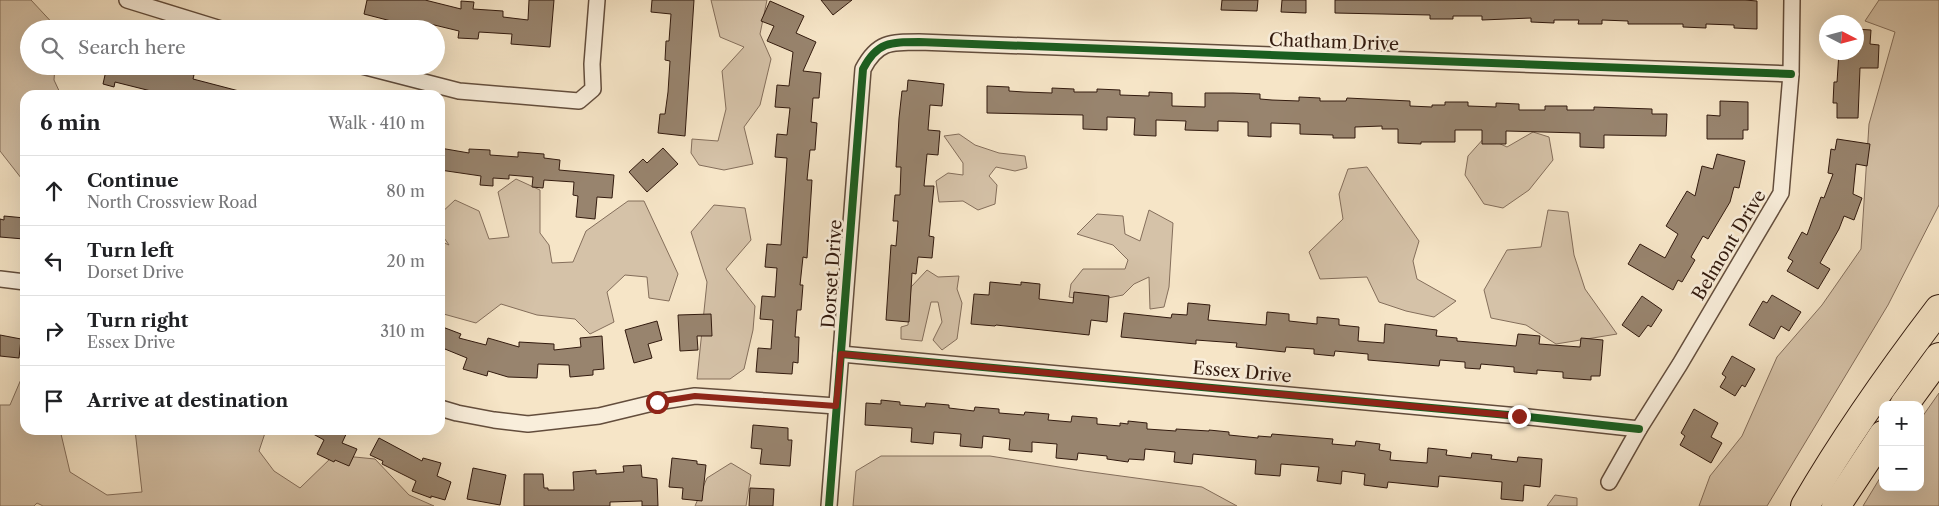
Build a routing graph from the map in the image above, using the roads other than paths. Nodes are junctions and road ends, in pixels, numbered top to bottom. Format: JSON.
{"nodes":[{"id":1,"x":127,"y":0,"type":"edge"},
{"id":2,"x":597,"y":0,"type":"edge"},
{"id":3,"x":1792,"y":0,"type":"edge"},
{"id":4,"x":191,"y":20,"type":"edge"},
{"id":5,"x":878,"y":48,"type":"joint"},
{"id":6,"x":1790,"y":74,"type":"junction"},
{"id":7,"x":397,"y":75,"type":"edge"},
{"id":8,"x":0,"y":279,"type":"edge"},
{"id":9,"x":20,"y":281,"type":"edge"},
{"id":10,"x":1939,"y":309,"type":"edge"},
{"id":11,"x":841,"y":354,"type":"junction"},
{"id":12,"x":1939,"y":357,"type":"edge"},
{"id":13,"x":1907,"y":401,"type":"edge"},
{"id":14,"x":836,"y":406,"type":"junction"},
{"id":15,"x":445,"y":409,"type":"edge"},
{"id":16,"x":1639,"y":429,"type":"junction"},
{"id":17,"x":1879,"y":441,"type":"edge"},
{"id":18,"x":1609,"y":482,"type":"dead end"},
{"id":19,"x":828,"y":506,"type":"edge"},
{"id":20,"x":1805,"y":506,"type":"edge"},
{"id":21,"x":1836,"y":506,"type":"edge"}],
"edges":[{"from":1,"to":4,"type":"street"},
{"from":2,"to":7,"type":"street"},
{"from":3,"to":6,"type":"street","name":"Belmont Drive"},
{"from":5,"to":6,"type":"street","name":"Chatham Drive"},
{"from":5,"to":11,"type":"street","name":"Dorset Drive"},
{"from":6,"to":16,"type":"street","name":"Belmont Drive"},
{"from":8,"to":9,"type":"street"},
{"from":10,"to":20,"type":"highway"},
{"from":11,"to":14,"type":"street","name":"Dorset Drive"},
{"from":11,"to":16,"type":"street","name":"Essex Drive"},
{"from":12,"to":13,"type":"highway"},
{"from":14,"to":15,"type":"street"},
{"from":14,"to":19,"type":"street","name":"Dorset Drive"},
{"from":16,"to":18,"type":"street","name":"Belmont Drive"},
{"from":17,"to":21,"type":"highway"}]}
